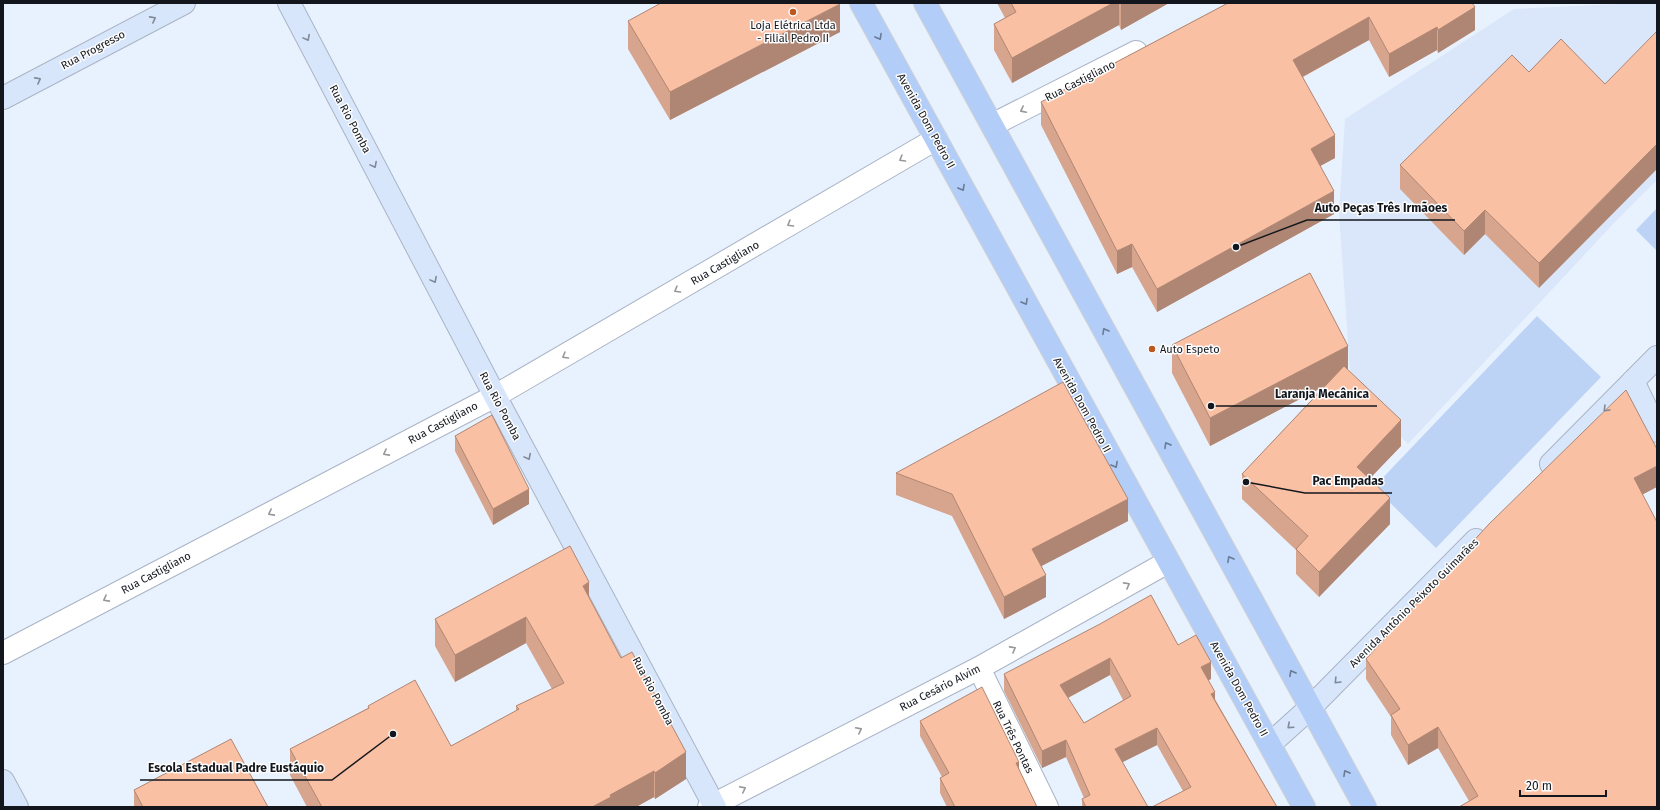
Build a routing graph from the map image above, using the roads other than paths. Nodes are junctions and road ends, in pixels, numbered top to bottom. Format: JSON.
{"nodes":[{"id":1,"x":184,"y":3,"type":"edge"},
{"id":2,"x":289,"y":3,"type":"edge"},
{"id":3,"x":861,"y":3,"type":"edge"},
{"id":4,"x":925,"y":3,"type":"edge"},
{"id":5,"x":1154,"y":43,"type":"edge"},
{"id":6,"x":3,"y":98,"type":"edge"},
{"id":7,"x":992,"y":126,"type":"junction"},
{"id":8,"x":936,"y":139,"type":"junction"},
{"id":9,"x":1657,"y":357,"type":"edge"},
{"id":10,"x":1633,"y":381,"type":"junction"},
{"id":11,"x":495,"y":396,"type":"junction"},
{"id":12,"x":1657,"y":431,"type":"edge"},
{"id":13,"x":1538,"y":477,"type":"edge"},
{"id":14,"x":1489,"y":527,"type":"edge"},
{"id":15,"x":1168,"y":562,"type":"junction"},
{"id":16,"x":3,"y":653,"type":"edge"},
{"id":17,"x":979,"y":668,"type":"junction"},
{"id":18,"x":1311,"y":707,"type":"junction"},
{"id":19,"x":1270,"y":744,"type":"junction"},
{"id":20,"x":3,"y":781,"type":"edge"},
{"id":21,"x":713,"y":806,"type":"edge"},
{"id":22,"x":17,"y":807,"type":"edge"},
{"id":23,"x":1047,"y":807,"type":"edge"},
{"id":24,"x":1304,"y":807,"type":"edge"},
{"id":25,"x":1365,"y":807,"type":"edge"}],
"edges":[{"from":6,"to":1,"type":"main road","name":"Rua Progresso","one_way":true},
{"from":2,"to":11,"type":"main road","name":"Rua Rio Pomba","one_way":true},
{"from":3,"to":8,"type":"main road","name":"Avenida Dom Pedro II","one_way":true},
{"from":4,"to":7,"type":"main road"},
{"from":5,"to":7,"type":"street","name":"Rua Castigliano","one_way":true},
{"from":18,"to":7,"type":"main road","one_way":true},
{"from":8,"to":11,"type":"street","name":"Rua Castigliano","one_way":true},
{"from":8,"to":15,"type":"main road","name":"Avenida Dom Pedro II","one_way":true},
{"from":9,"to":10,"type":"main road"},
{"from":10,"to":12,"type":"main road"},
{"from":10,"to":13,"type":"main road","one_way":true},
{"from":11,"to":16,"type":"street","name":"Rua Castigliano","one_way":true},
{"from":11,"to":21,"type":"main road","name":"Rua Rio Pomba","one_way":true},
{"from":14,"to":18,"type":"main road","name":"Avenida Antônio Peixoto Guimarães","one_way":true},
{"from":17,"to":15,"type":"street","name":"Rua Cesário Alvim","one_way":true},
{"from":15,"to":19,"type":"main road","name":"Avenida Dom Pedro II"},
{"from":21,"to":17,"type":"street","name":"Rua Cesário Alvim","one_way":true},
{"from":17,"to":23,"type":"street","name":"Rua Três Pontas"},
{"from":18,"to":19,"type":"main road","name":"Avenida Antônio Peixoto Guimarães","one_way":true},
{"from":25,"to":18,"type":"main road","one_way":true},
{"from":19,"to":24,"type":"main road","name":"Avenida Dom Pedro II"},
{"from":20,"to":22,"type":"main road"}]}
